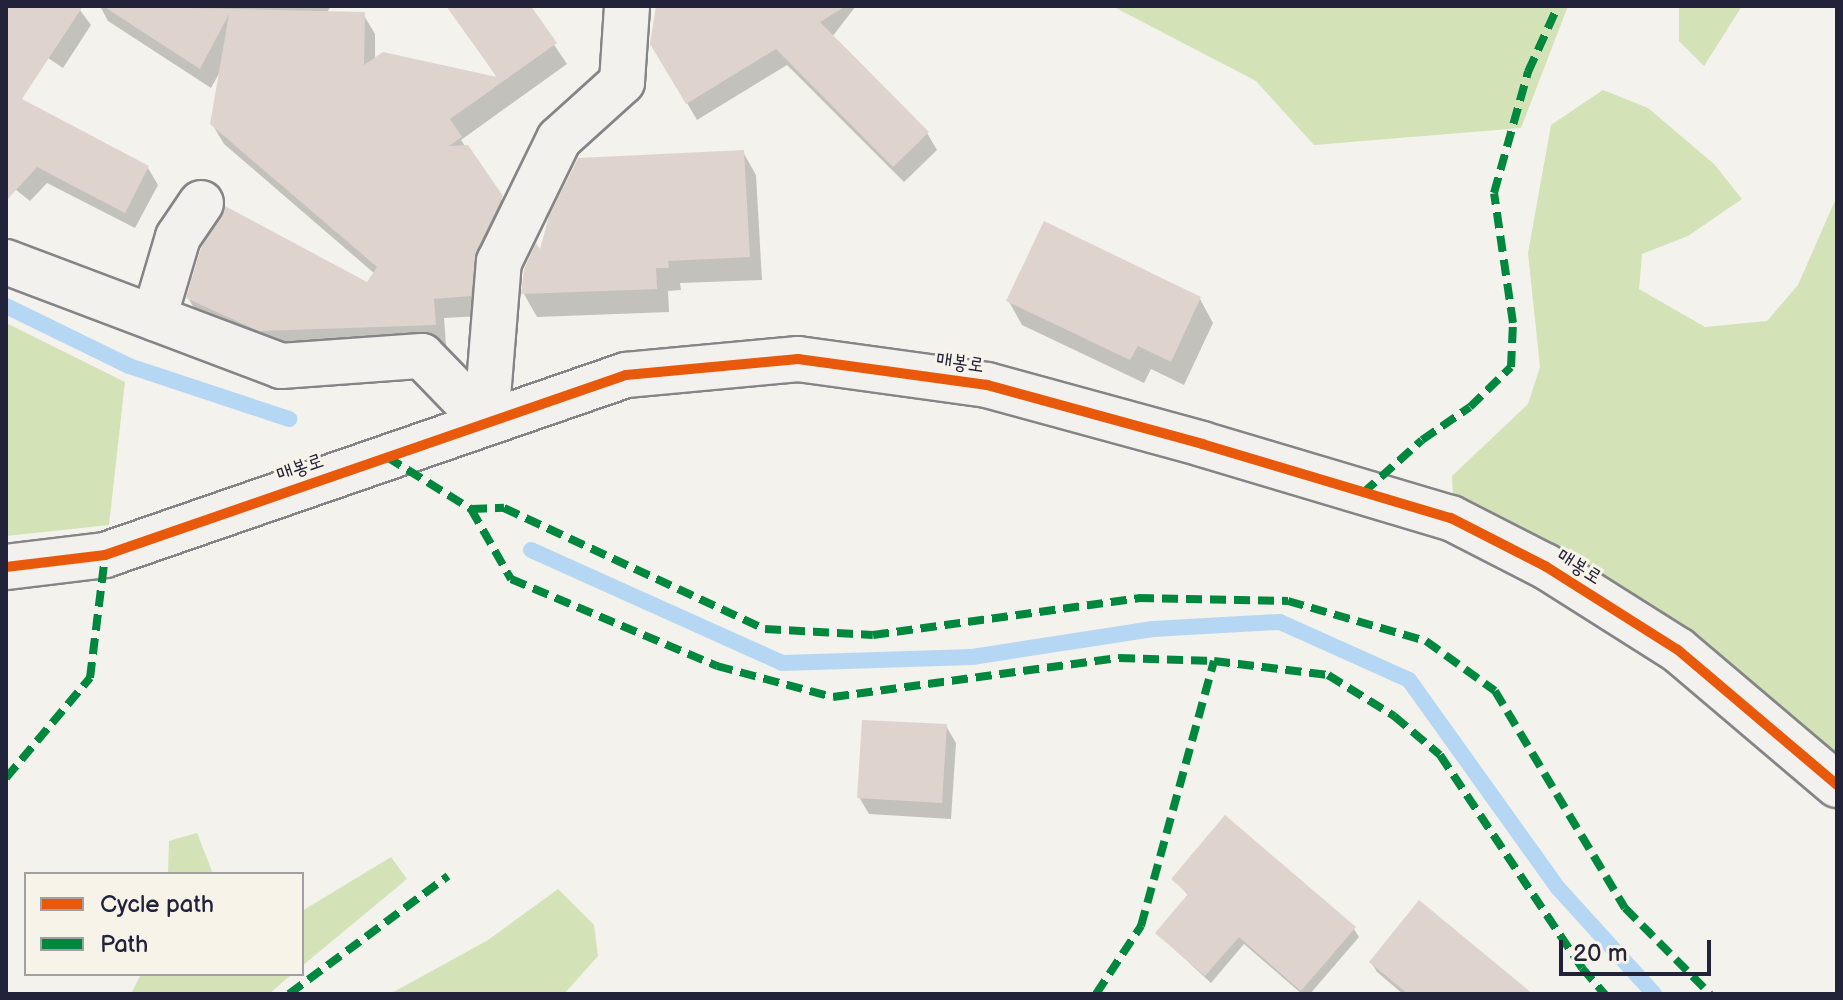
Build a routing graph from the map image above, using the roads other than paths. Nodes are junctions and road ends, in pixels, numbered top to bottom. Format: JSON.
{"nodes":[{"id":1,"x":627,"y":6,"type":"edge"},
{"id":2,"x":201,"y":203,"type":"dead end"},
{"id":3,"x":6,"y":262,"type":"edge"},
{"id":4,"x":154,"y":318,"type":"junction"},
{"id":5,"x":486,"y":422,"type":"junction"},
{"id":6,"x":6,"y":567,"type":"edge"},
{"id":7,"x":1837,"y":785,"type":"edge"}],
"edges":[{"from":1,"to":5,"type":"street"},
{"from":2,"to":4,"type":"street"},
{"from":3,"to":4,"type":"street"},
{"from":4,"to":5,"type":"street"},
{"from":5,"to":6,"type":"street","name":"매봉로"},
{"from":5,"to":7,"type":"street","name":"매봉로"}]}
